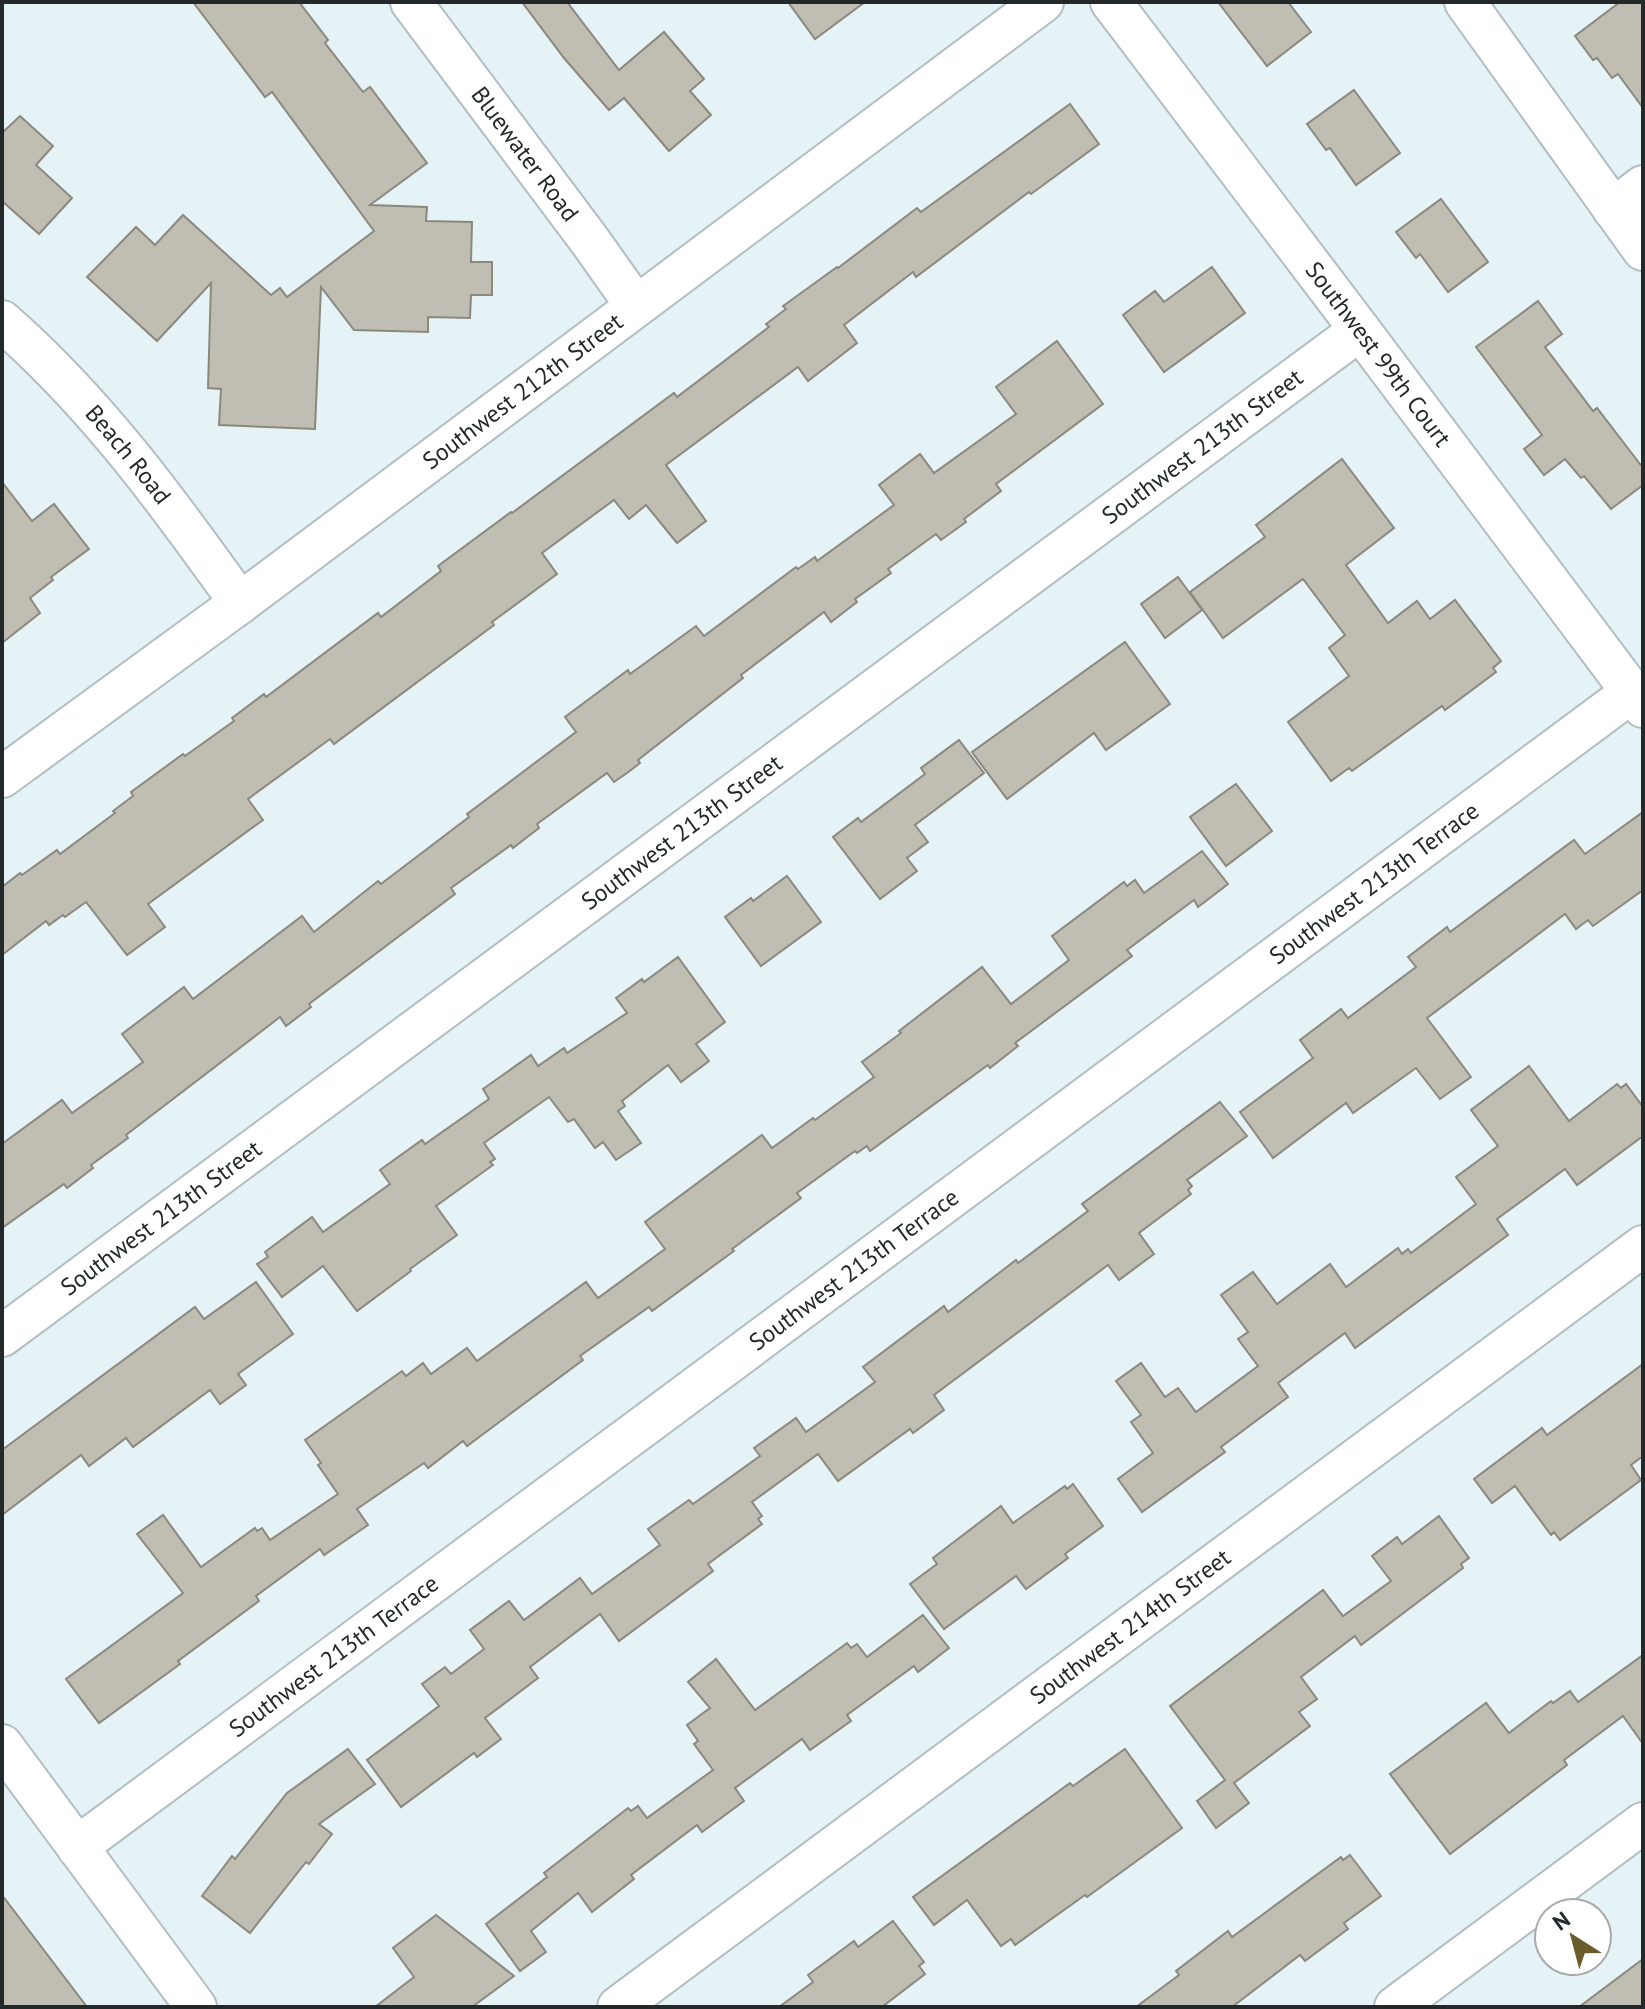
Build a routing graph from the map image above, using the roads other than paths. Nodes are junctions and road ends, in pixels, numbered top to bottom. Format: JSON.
{"nodes":[{"id":1,"x":411,"y":2,"type":"edge"},
{"id":2,"x":1111,"y":2,"type":"edge"},
{"id":3,"x":1465,"y":2,"type":"edge"},
{"id":4,"x":1031,"y":6,"type":"edge"},
{"id":5,"x":1628,"y":198,"type":"edge"},
{"id":6,"x":1643,"y":250,"type":"edge"},
{"id":7,"x":636,"y":306,"type":"junction"},
{"id":8,"x":2,"y":321,"type":"edge"},
{"id":9,"x":1360,"y":330,"type":"junction"},
{"id":10,"x":240,"y":603,"type":"junction"},
{"id":11,"x":1638,"y":700,"type":"edge"},
{"id":12,"x":2,"y":777,"type":"edge"},
{"id":13,"x":1643,"y":1246,"type":"edge"},
{"id":14,"x":2,"y":1336,"type":"edge"},
{"id":15,"x":2,"y":1745,"type":"edge"},
{"id":16,"x":1643,"y":1823,"type":"edge"},
{"id":17,"x":77,"y":1847,"type":"junction"},
{"id":18,"x":196,"y":2007,"type":"edge"},
{"id":19,"x":618,"y":2007,"type":"edge"},
{"id":20,"x":1395,"y":2007,"type":"edge"}],
"edges":[{"from":1,"to":7,"type":"street","name":"Bluewater Road"},
{"from":2,"to":9,"type":"street","name":"Southwest 99th Court"},
{"from":3,"to":5,"type":"street"},
{"from":4,"to":7,"type":"street","name":"Southwest 212th Street"},
{"from":5,"to":6,"type":"street"},
{"from":7,"to":10,"type":"street","name":"Southwest 212th Street"},
{"from":8,"to":10,"type":"street","name":"Beach Road"},
{"from":9,"to":11,"type":"street","name":"Southwest 99th Court"},
{"from":9,"to":14,"type":"street","name":"Southwest 213th Street"},
{"from":10,"to":12,"type":"street","name":"Southwest 212th Street"},
{"from":11,"to":17,"type":"street","name":"Southwest 213th Terrace"},
{"from":13,"to":19,"type":"street","name":"Southwest 214th Street"},
{"from":15,"to":17,"type":"street"},
{"from":16,"to":20,"type":"street"},
{"from":17,"to":18,"type":"street"}]}
